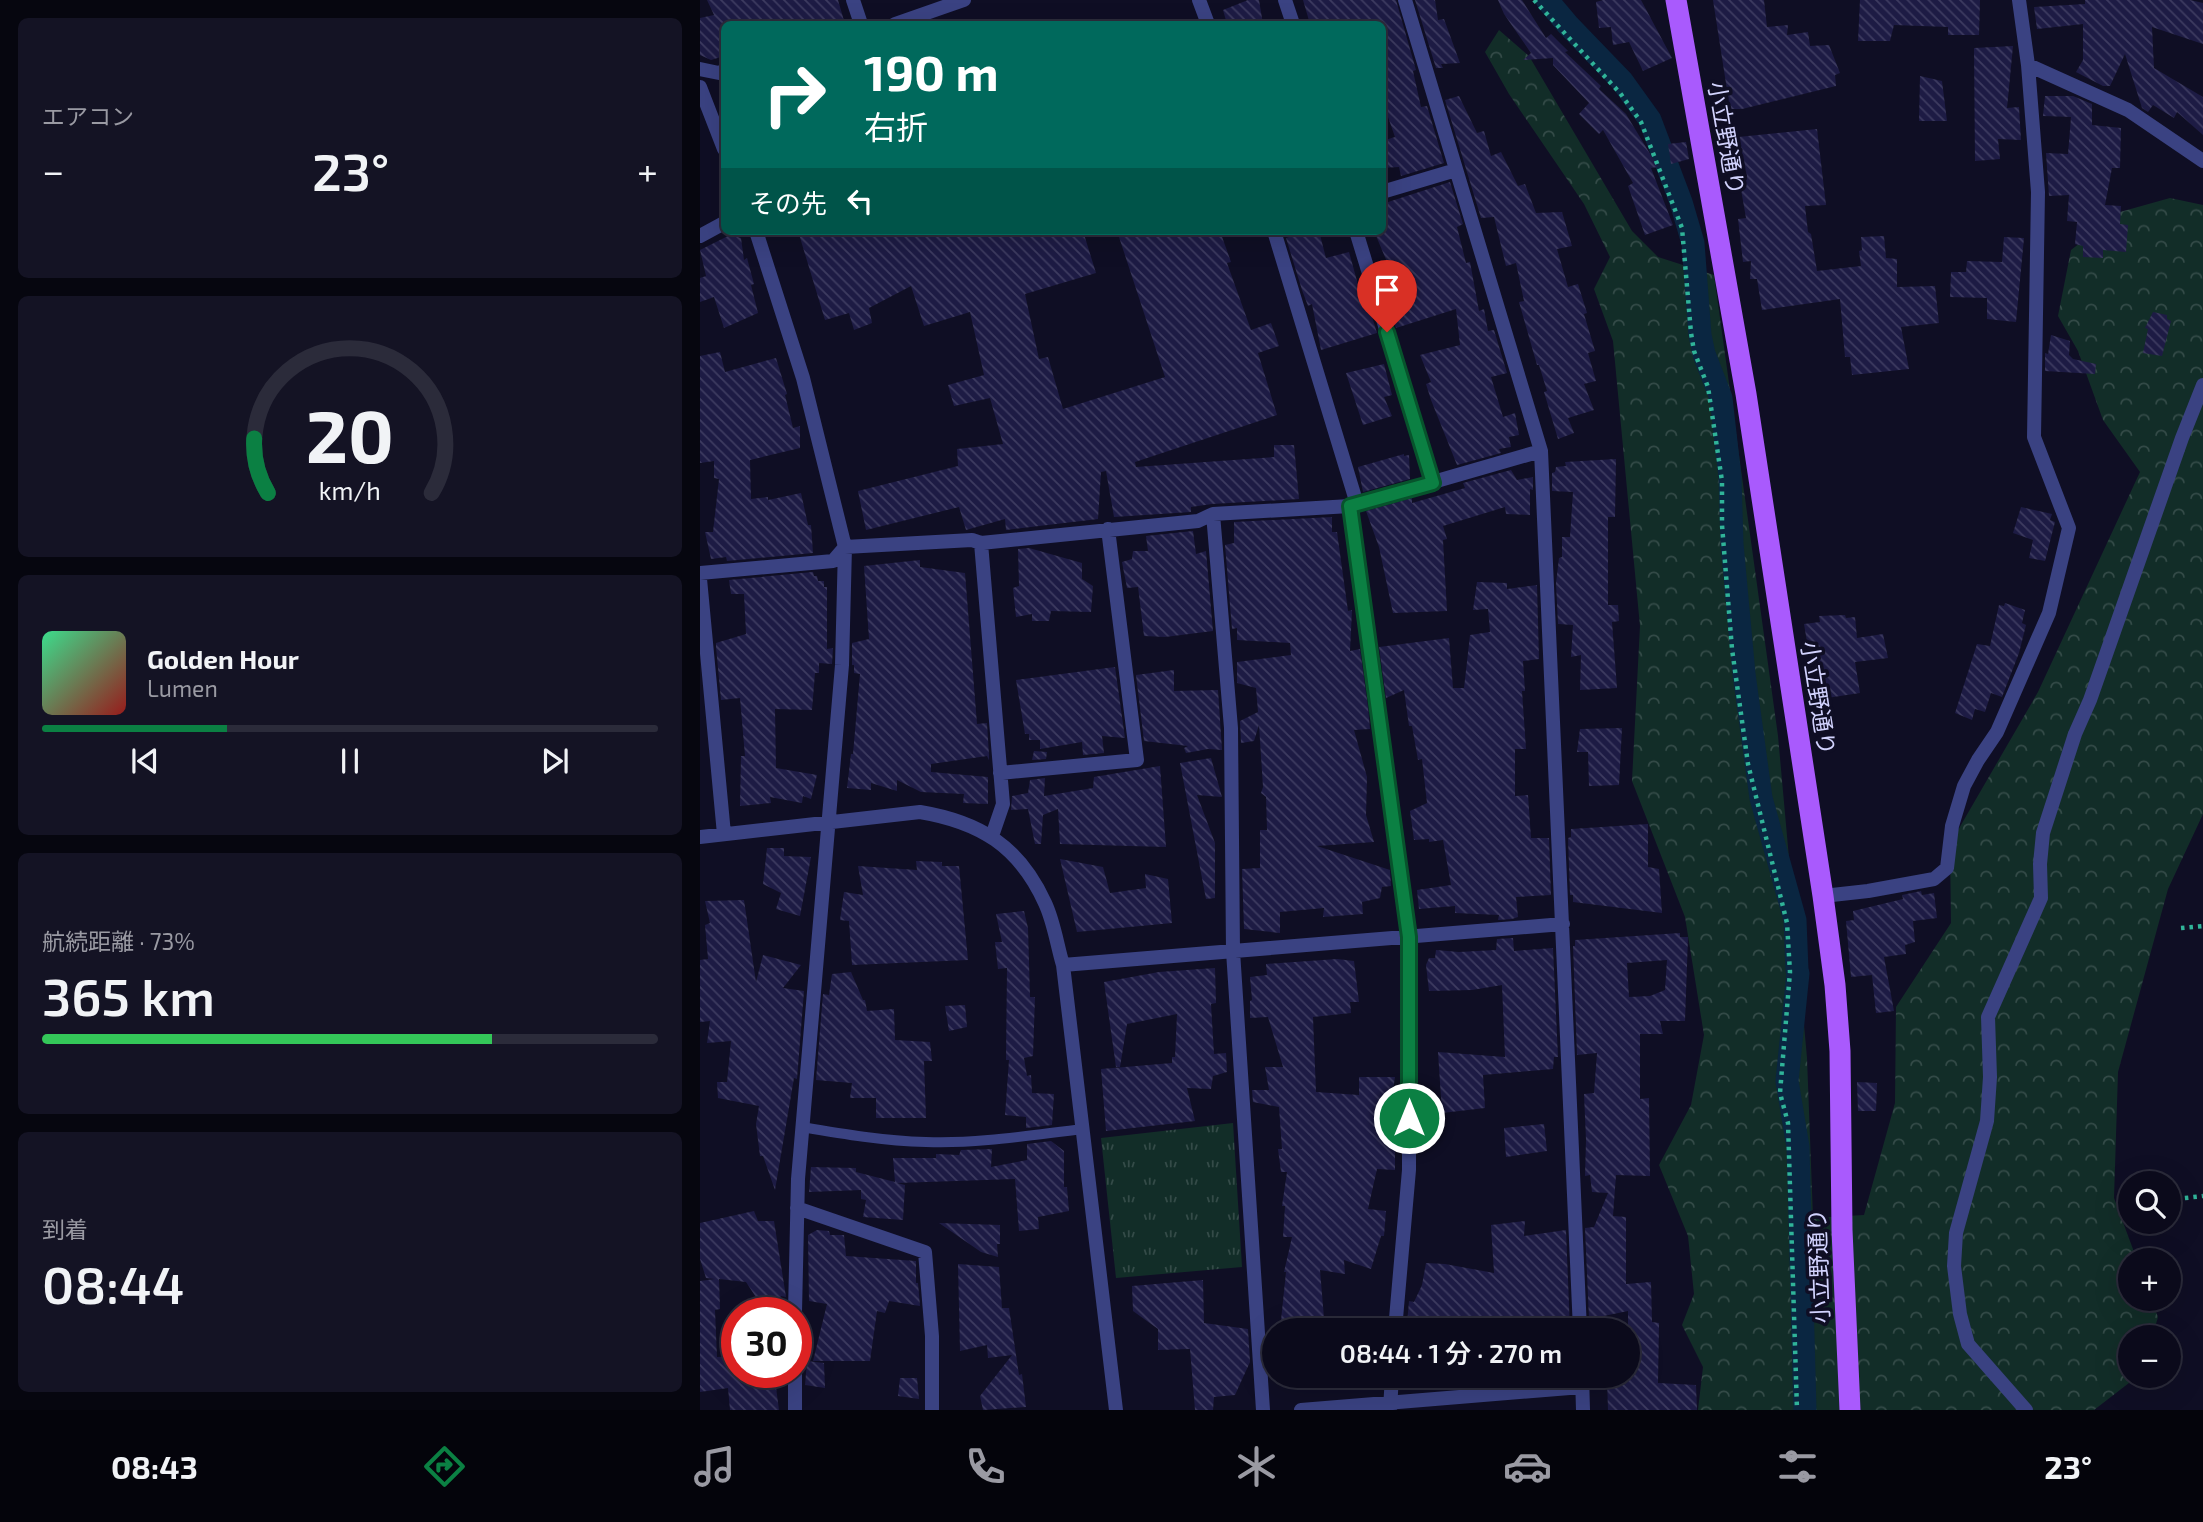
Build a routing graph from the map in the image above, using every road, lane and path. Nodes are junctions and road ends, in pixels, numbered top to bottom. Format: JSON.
{"nodes":[{"id":1,"x":853,"y":0,"type":"edge"},
{"id":2,"x":964,"y":0,"type":"edge"},
{"id":3,"x":1199,"y":0,"type":"edge"},
{"id":4,"x":1285,"y":0,"type":"edge"},
{"id":5,"x":1405,"y":0,"type":"edge"},
{"id":6,"x":1534,"y":0,"type":"edge"},
{"id":7,"x":1676,"y":0,"type":"edge"},
{"id":8,"x":2019,"y":0,"type":"edge"},
{"id":9,"x":860,"y":21,"type":"edge"},
{"id":10,"x":904,"y":21,"type":"edge"},
{"id":11,"x":1207,"y":21,"type":"edge"},
{"id":12,"x":1292,"y":21,"type":"edge"},
{"id":13,"x":2028,"y":65,"type":"junction"},
{"id":14,"x":700,"y":69,"type":"edge"},
{"id":15,"x":721,"y":72,"type":"edge"},
{"id":16,"x":700,"y":87,"type":"edge"},
{"id":17,"x":721,"y":141,"type":"edge"},
{"id":18,"x":2203,"y":162,"type":"edge"},
{"id":19,"x":1456,"y":170,"type":"junction"},
{"id":20,"x":1386,"y":191,"type":"edge"},
{"id":21,"x":721,"y":225,"type":"edge"},
{"id":22,"x":757,"y":235,"type":"edge"},
{"id":23,"x":1275,"y":235,"type":"edge"},
{"id":24,"x":1357,"y":235,"type":"edge"},
{"id":25,"x":700,"y":236,"type":"edge"},
{"id":26,"x":2203,"y":386,"type":"edge"},
{"id":27,"x":1541,"y":451,"type":"junction"},
{"id":28,"x":1433,"y":483,"type":"junction"},
{"id":29,"x":1354,"y":505,"type":"junction"},
{"id":30,"x":1213,"y":514,"type":"junction"},
{"id":31,"x":1108,"y":529,"type":"junction"},
{"id":32,"x":981,"y":543,"type":"junction"},
{"id":33,"x":845,"y":547,"type":"junction"},
{"id":34,"x":700,"y":573,"type":"edge"},
{"id":35,"x":700,"y":579,"type":"edge"},
{"id":36,"x":1000,"y":773,"type":"junction"},
{"id":37,"x":828,"y":822,"type":"junction"},
{"id":38,"x":724,"y":834,"type":"junction"},
{"id":39,"x":992,"y":836,"type":"junction"},
{"id":40,"x":700,"y":837,"type":"edge"},
{"id":41,"x":1824,"y":896,"type":"junction"},
{"id":42,"x":1563,"y":924,"type":"junction"},
{"id":43,"x":2203,"y":926,"type":"edge"},
{"id":44,"x":2181,"y":928,"type":"dead end"},
{"id":45,"x":1409,"y":937,"type":"junction"},
{"id":46,"x":1233,"y":951,"type":"junction"},
{"id":47,"x":1063,"y":965,"type":"junction"},
{"id":48,"x":802,"y":1126,"type":"junction"},
{"id":49,"x":1083,"y":1129,"type":"junction"},
{"id":50,"x":2203,"y":1196,"type":"edge"},
{"id":51,"x":2181,"y":1199,"type":"edge"},
{"id":52,"x":797,"y":1208,"type":"junction"},
{"id":53,"x":795,"y":1297,"type":"edge"},
{"id":54,"x":1396,"y":1318,"type":"edge"},
{"id":55,"x":1579,"y":1318,"type":"edge"},
{"id":56,"x":795,"y":1388,"type":"edge"},
{"id":57,"x":1391,"y":1388,"type":"edge"},
{"id":58,"x":1528,"y":1388,"type":"edge"},
{"id":59,"x":1582,"y":1388,"type":"edge"},
{"id":60,"x":1390,"y":1406,"type":"edge"},
{"id":61,"x":795,"y":1410,"type":"edge"},
{"id":62,"x":932,"y":1410,"type":"edge"},
{"id":63,"x":1116,"y":1410,"type":"edge"},
{"id":64,"x":1263,"y":1410,"type":"edge"},
{"id":65,"x":1301,"y":1410,"type":"edge"},
{"id":66,"x":1583,"y":1410,"type":"edge"},
{"id":67,"x":1797,"y":1410,"type":"edge"},
{"id":68,"x":1850,"y":1410,"type":"edge"},
{"id":69,"x":2025,"y":1410,"type":"edge"}],
"edges":[{"from":1,"to":9,"type":"street"},
{"from":2,"to":10,"type":"street"},
{"from":3,"to":11,"type":"street"},
{"from":4,"to":12,"type":"street"},
{"from":5,"to":19,"type":"street"},
{"from":6,"to":67,"type":"path"},
{"from":7,"to":41,"type":"main road","name":"小立野通り"},
{"from":8,"to":13,"type":"street"},
{"from":13,"to":18,"type":"street"},
{"from":13,"to":41,"type":"street"},
{"from":14,"to":15,"type":"street"},
{"from":16,"to":17,"type":"street"},
{"from":19,"to":20,"type":"street"},
{"from":19,"to":27,"type":"street"},
{"from":21,"to":25,"type":"street"},
{"from":22,"to":33,"type":"street"},
{"from":23,"to":29,"type":"street"},
{"from":24,"to":28,"type":"street"},
{"from":26,"to":69,"type":"street"},
{"from":27,"to":28,"type":"street"},
{"from":27,"to":42,"type":"street"},
{"from":28,"to":29,"type":"street"},
{"from":29,"to":30,"type":"street"},
{"from":29,"to":45,"type":"street"},
{"from":30,"to":31,"type":"street"},
{"from":30,"to":46,"type":"street"},
{"from":31,"to":32,"type":"street"},
{"from":31,"to":36,"type":"street"},
{"from":32,"to":33,"type":"street"},
{"from":32,"to":36,"type":"street"},
{"from":33,"to":34,"type":"street"},
{"from":33,"to":37,"type":"street"},
{"from":35,"to":38,"type":"street"},
{"from":36,"to":39,"type":"street"},
{"from":37,"to":38,"type":"street"},
{"from":37,"to":39,"type":"street"},
{"from":37,"to":48,"type":"street"},
{"from":38,"to":40,"type":"street"},
{"from":39,"to":47,"type":"street"},
{"from":41,"to":68,"type":"main road","name":"小立野通り"},
{"from":42,"to":45,"type":"street"},
{"from":42,"to":55,"type":"street"},
{"from":43,"to":44,"type":"path"},
{"from":45,"to":46,"type":"street"},
{"from":45,"to":54,"type":"street"},
{"from":46,"to":47,"type":"street"},
{"from":46,"to":64,"type":"street"},
{"from":47,"to":49,"type":"street"},
{"from":48,"to":49,"type":"lane"},
{"from":48,"to":52,"type":"street"},
{"from":49,"to":63,"type":"street"},
{"from":50,"to":51,"type":"path"},
{"from":52,"to":53,"type":"street"},
{"from":52,"to":62,"type":"street"},
{"from":56,"to":61,"type":"street"},
{"from":57,"to":60,"type":"street"},
{"from":58,"to":60,"type":"street"},
{"from":59,"to":66,"type":"street"},
{"from":60,"to":65,"type":"street"}]}
